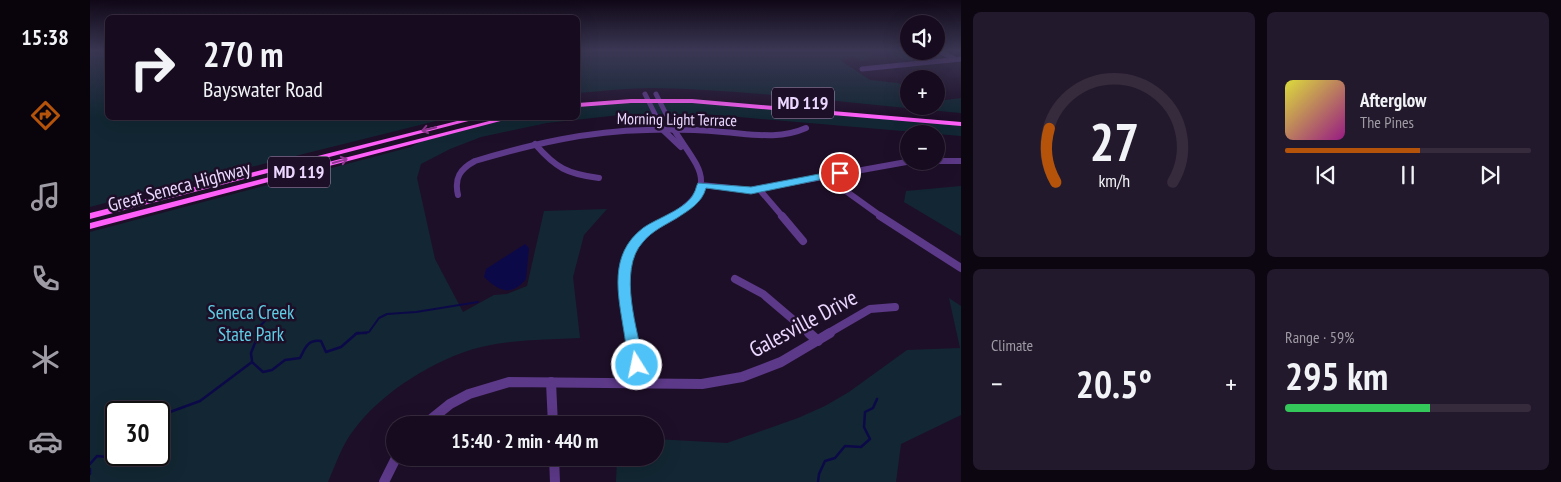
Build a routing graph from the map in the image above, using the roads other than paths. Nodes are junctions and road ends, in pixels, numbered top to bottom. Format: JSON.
{"nodes":[{"id":1,"x":647,"y":97,"type":"junction"},
{"id":2,"x":658,"y":97,"type":"junction"},
{"id":3,"x":580,"y":98,"type":"edge"},
{"id":4,"x":580,"y":105,"type":"edge"},
{"id":5,"x":961,"y":118,"type":"edge"},
{"id":6,"x":468,"y":120,"type":"edge"},
{"id":7,"x":500,"y":120,"type":"edge"},
{"id":8,"x":961,"y":124,"type":"edge"},
{"id":9,"x":806,"y":128,"type":"dead end"},
{"id":10,"x":662,"y":129,"type":"junction"},
{"id":11,"x":673,"y":130,"type":"junction"},
{"id":12,"x":535,"y":144,"type":"junction"},
{"id":13,"x":688,"y":152,"type":"junction"},
{"id":14,"x":945,"y":161,"type":"edge"},
{"id":15,"x":961,"y":161,"type":"edge"},
{"id":16,"x":900,"y":163,"type":"edge"},
{"id":17,"x":825,"y":176,"type":"junction"},
{"id":18,"x":600,"y":178,"type":"dead end"},
{"id":19,"x":702,"y":185,"type":"junction"},
{"id":20,"x":759,"y":189,"type":"junction"},
{"id":21,"x":458,"y":195,"type":"dead end"},
{"id":22,"x":90,"y":216,"type":"edge"},
{"id":23,"x":90,"y":226,"type":"edge"},
{"id":24,"x":803,"y":241,"type":"dead end"},
{"id":25,"x":961,"y":268,"type":"edge"},
{"id":26,"x":735,"y":279,"type":"dead end"},
{"id":27,"x":895,"y":307,"type":"dead end"},
{"id":28,"x":818,"y":341,"type":"junction"},
{"id":29,"x":551,"y":382,"type":"junction"},
{"id":30,"x":641,"y":384,"type":"junction"},
{"id":31,"x":435,"y":416,"type":"edge"},
{"id":32,"x":553,"y":416,"type":"edge"},
{"id":33,"x":392,"y":466,"type":"edge"},
{"id":34,"x":554,"y":466,"type":"edge"},
{"id":35,"x":384,"y":482,"type":"edge"},
{"id":36,"x":555,"y":482,"type":"edge"}],
"edges":[{"from":1,"to":2,"type":"main road","number":"MD 119"},
{"from":1,"to":3,"type":"main road","number":"MD 119"},
{"from":1,"to":4,"type":"main road","number":"MD 119"},
{"from":1,"to":10,"type":"street"},
{"from":2,"to":5,"type":"main road","number":"MD 119"},
{"from":2,"to":8,"type":"main road","number":"MD 119"},
{"from":2,"to":11,"type":"street"},
{"from":6,"to":22,"type":"main road","name":"Great Seneca Highway","number":"MD 119","one_way":true},
{"from":23,"to":7,"type":"main road","name":"Great Seneca Highway","number":"MD 119","one_way":true},
{"from":9,"to":11,"type":"street","name":"Morning Light Terrace"},
{"from":10,"to":11,"type":"street","name":"Morning Light Terrace"},
{"from":10,"to":12,"type":"street","name":"Morning Light Terrace"},
{"from":10,"to":13,"type":"street"},
{"from":11,"to":13,"type":"street"},
{"from":12,"to":18,"type":"street"},
{"from":12,"to":21,"type":"street","name":"Morning Light Terrace"},
{"from":13,"to":19,"type":"street"},
{"from":14,"to":15,"type":"street"},
{"from":16,"to":17,"type":"street"},
{"from":17,"to":20,"type":"street"},
{"from":17,"to":25,"type":"street"},
{"from":19,"to":20,"type":"street"},
{"from":19,"to":30,"type":"street"},
{"from":20,"to":24,"type":"street"},
{"from":26,"to":28,"type":"street"},
{"from":27,"to":28,"type":"street","name":"Galesville Drive"},
{"from":28,"to":30,"type":"street","name":"Galesville Drive"},
{"from":29,"to":30,"type":"street","name":"Galesville Drive"},
{"from":29,"to":31,"type":"street","name":"Galesville Drive"},
{"from":29,"to":32,"type":"street"},
{"from":33,"to":35,"type":"street"},
{"from":34,"to":36,"type":"street"}]}
